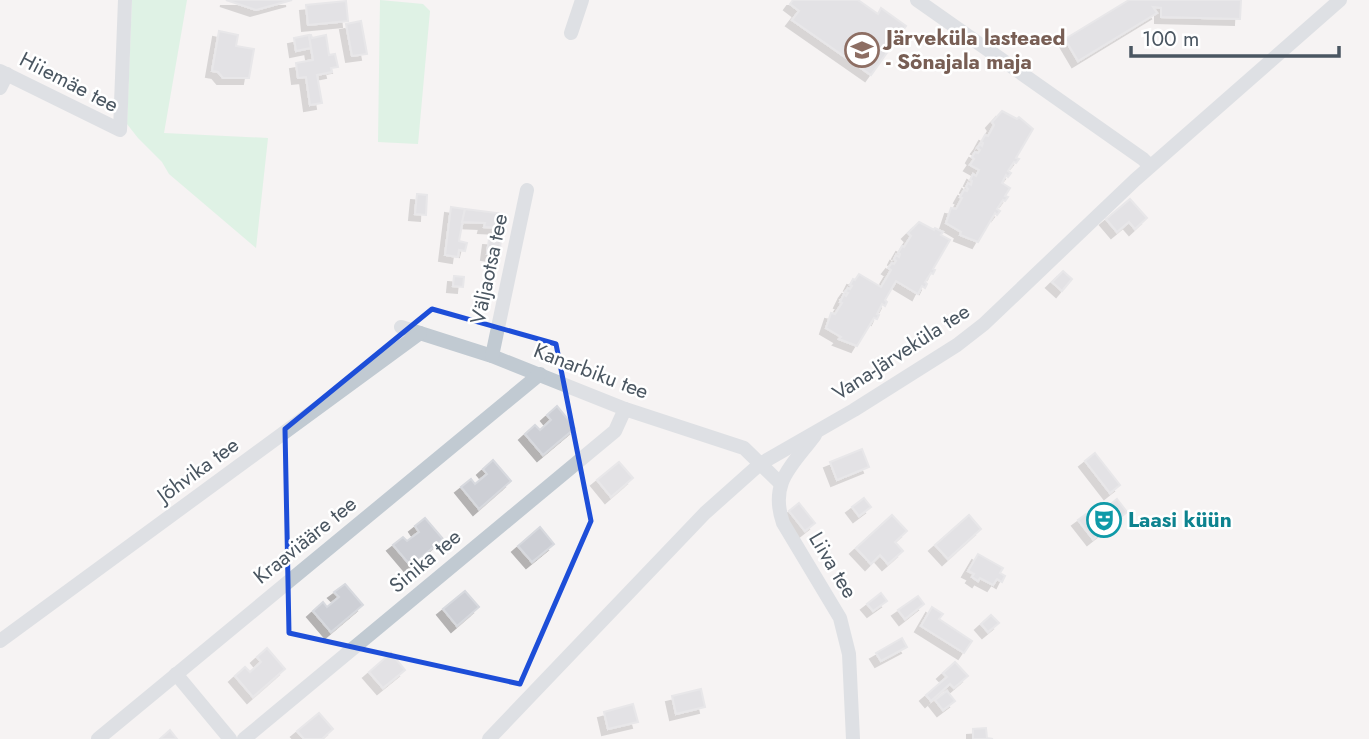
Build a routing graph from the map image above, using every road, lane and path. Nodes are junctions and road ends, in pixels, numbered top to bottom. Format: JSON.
{"nodes":[{"id":1,"x":125,"y":0,"type":"edge"},
{"id":2,"x":582,"y":0,"type":"edge"},
{"id":3,"x":917,"y":0,"type":"edge"},
{"id":4,"x":1340,"y":0,"type":"edge"},
{"id":5,"x":571,"y":33,"type":"dead end"},
{"id":6,"x":4,"y":73,"type":"edge"},
{"id":7,"x":0,"y":88,"type":"edge"},
{"id":8,"x":1150,"y":166,"type":"junction"},
{"id":9,"x":527,"y":190,"type":"dead end"},
{"id":10,"x":401,"y":327,"type":"dead end"},
{"id":11,"x":420,"y":333,"type":"junction"},
{"id":12,"x":492,"y":356,"type":"junction"},
{"id":13,"x":540,"y":374,"type":"junction"},
{"id":14,"x":625,"y":409,"type":"junction"},
{"id":15,"x":820,"y":428,"type":"junction"},
{"id":16,"x":760,"y":464,"type":"junction"},
{"id":17,"x":780,"y":483,"type":"junction"},
{"id":18,"x":0,"y":641,"type":"edge"},
{"id":19,"x":176,"y":674,"type":"junction"},
{"id":20,"x":98,"y":739,"type":"edge"},
{"id":21,"x":230,"y":739,"type":"edge"},
{"id":22,"x":244,"y":739,"type":"edge"},
{"id":23,"x":489,"y":739,"type":"edge"},
{"id":24,"x":853,"y":739,"type":"edge"}],
"edges":[{"from":1,"to":6,"type":"street","name":"Hiiemäe tee"},
{"from":2,"to":5,"type":"street"},
{"from":3,"to":8,"type":"street"},
{"from":4,"to":8,"type":"street","name":"Vana-Järveküla tee"},
{"from":6,"to":7,"type":"street"},
{"from":8,"to":15,"type":"street","name":"Vana-Järveküla tee"},
{"from":9,"to":12,"type":"street","name":"Väljaotsa tee"},
{"from":10,"to":11,"type":"street","name":"Kanarbiku tee"},
{"from":11,"to":12,"type":"street","name":"Kanarbiku tee"},
{"from":11,"to":18,"type":"street","name":"Jõhvika tee"},
{"from":12,"to":13,"type":"street","name":"Kanarbiku tee"},
{"from":13,"to":14,"type":"street","name":"Kanarbiku tee"},
{"from":13,"to":19,"type":"street","name":"Kraaviääre tee"},
{"from":14,"to":16,"type":"street","name":"Kanarbiku tee"},
{"from":14,"to":22,"type":"street","name":"Sinika tee"},
{"from":15,"to":16,"type":"street","name":"Vana-Järveküla tee"},
{"from":15,"to":17,"type":"street"},
{"from":16,"to":17,"type":"street","name":"Kanarbiku tee"},
{"from":16,"to":23,"type":"street","name":"Vana-Järveküla tee"},
{"from":17,"to":24,"type":"street","name":"Liiva tee"},
{"from":19,"to":20,"type":"street","name":"Kraaviääre tee"},
{"from":19,"to":21,"type":"street"}]}
